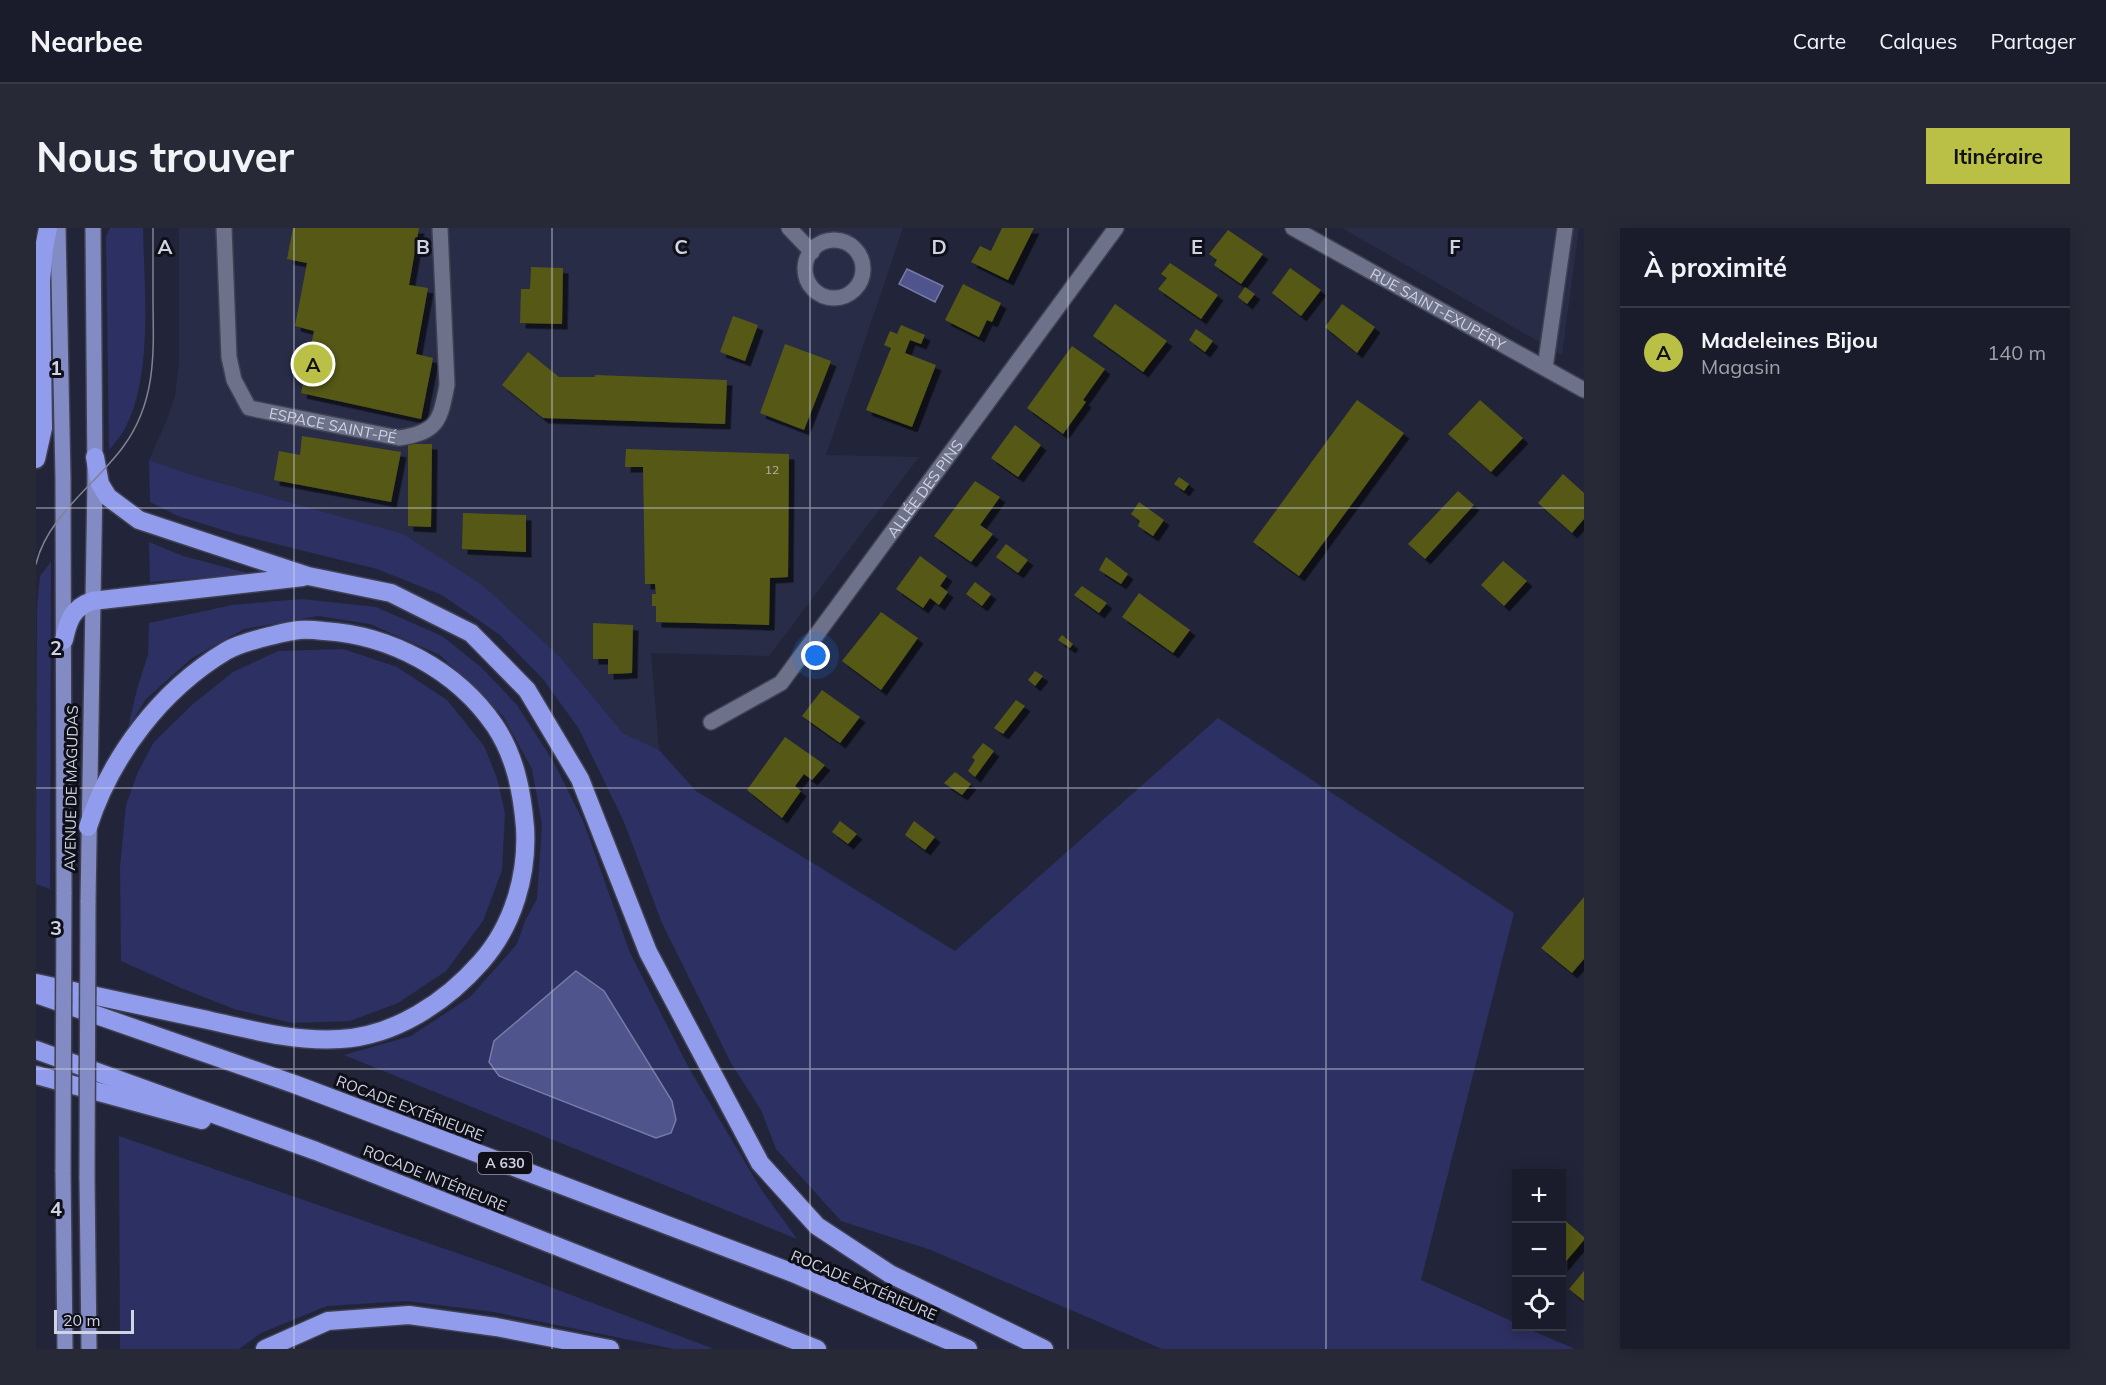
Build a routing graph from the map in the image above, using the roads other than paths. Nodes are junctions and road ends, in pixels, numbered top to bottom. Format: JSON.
{"nodes":[{"id":1,"x":48,"y":228,"type":"edge"},
{"id":2,"x":58,"y":228,"type":"edge"},
{"id":3,"x":93,"y":228,"type":"edge"},
{"id":4,"x":224,"y":228,"type":"edge"},
{"id":5,"x":440,"y":228,"type":"edge"},
{"id":6,"x":789,"y":228,"type":"edge"},
{"id":7,"x":1116,"y":228,"type":"edge"},
{"id":8,"x":1293,"y":228,"type":"edge"},
{"id":9,"x":1565,"y":228,"type":"edge"},
{"id":10,"x":812,"y":252,"type":"dead end"},
{"id":11,"x":1545,"y":368,"type":"junction"},
{"id":12,"x":1584,"y":390,"type":"edge"},
{"id":13,"x":95,"y":457,"type":"junction"},
{"id":14,"x":36,"y":459,"type":"edge"},
{"id":15,"x":308,"y":576,"type":"junction"},
{"id":16,"x":92,"y":602,"type":"junction"},
{"id":17,"x":64,"y":640,"type":"junction"},
{"id":18,"x":711,"y":722,"type":"dead end"},
{"id":19,"x":88,"y":827,"type":"junction"},
{"id":20,"x":36,"y":983,"type":"edge"},
{"id":21,"x":36,"y":994,"type":"edge"},
{"id":22,"x":36,"y":1050,"type":"edge"},
{"id":23,"x":36,"y":1075,"type":"edge"},
{"id":24,"x":316,"y":1151,"type":"junction"},
{"id":25,"x":65,"y":1349,"type":"edge"},
{"id":26,"x":88,"y":1349,"type":"edge"},
{"id":27,"x":265,"y":1349,"type":"edge"},
{"id":28,"x":610,"y":1349,"type":"edge"},
{"id":29,"x":817,"y":1349,"type":"edge"},
{"id":30,"x":968,"y":1349,"type":"edge"},
{"id":31,"x":1044,"y":1349,"type":"edge"}],
"edges":[{"from":1,"to":14,"type":"highway"},
{"from":2,"to":17,"type":"main road","name":"AVENUE DE MAGUDAS"},
{"from":3,"to":13,"type":"main road","name":"AVENUE DE MAGUDAS"},
{"from":4,"to":5,"type":"street","name":"ESPACE SAINT-PÉ"},
{"from":6,"to":10,"type":"street"},
{"from":7,"to":18,"type":"street","name":"ALLÉE DES PINS"},
{"from":8,"to":11,"type":"street","name":"RUE SAINT-EXUPÉRY"},
{"from":9,"to":11,"type":"street"},
{"from":11,"to":12,"type":"street","name":"RUE SAINT-EXUPÉRY"},
{"from":13,"to":15,"type":"highway"},
{"from":13,"to":16,"type":"main road","name":"AVENUE DE MAGUDAS"},
{"from":15,"to":16,"type":"highway"},
{"from":15,"to":31,"type":"highway"},
{"from":16,"to":17,"type":"highway"},
{"from":16,"to":19,"type":"main road","name":"AVENUE DE MAGUDAS"},
{"from":17,"to":25,"type":"main road","name":"AVENUE DE MAGUDAS","bridge":true},
{"from":19,"to":20,"type":"highway"},
{"from":19,"to":26,"type":"main road","name":"AVENUE DE MAGUDAS","bridge":true},
{"from":21,"to":30,"type":"highway","name":"ROCADE EXTÉRIEURE","number":"A 630"},
{"from":22,"to":24,"type":"highway","name":"ROCADE INTÉRIEURE"},
{"from":23,"to":24,"type":"highway"},
{"from":24,"to":29,"type":"highway","name":"ROCADE INTÉRIEURE"},
{"from":27,"to":28,"type":"highway"}]}
